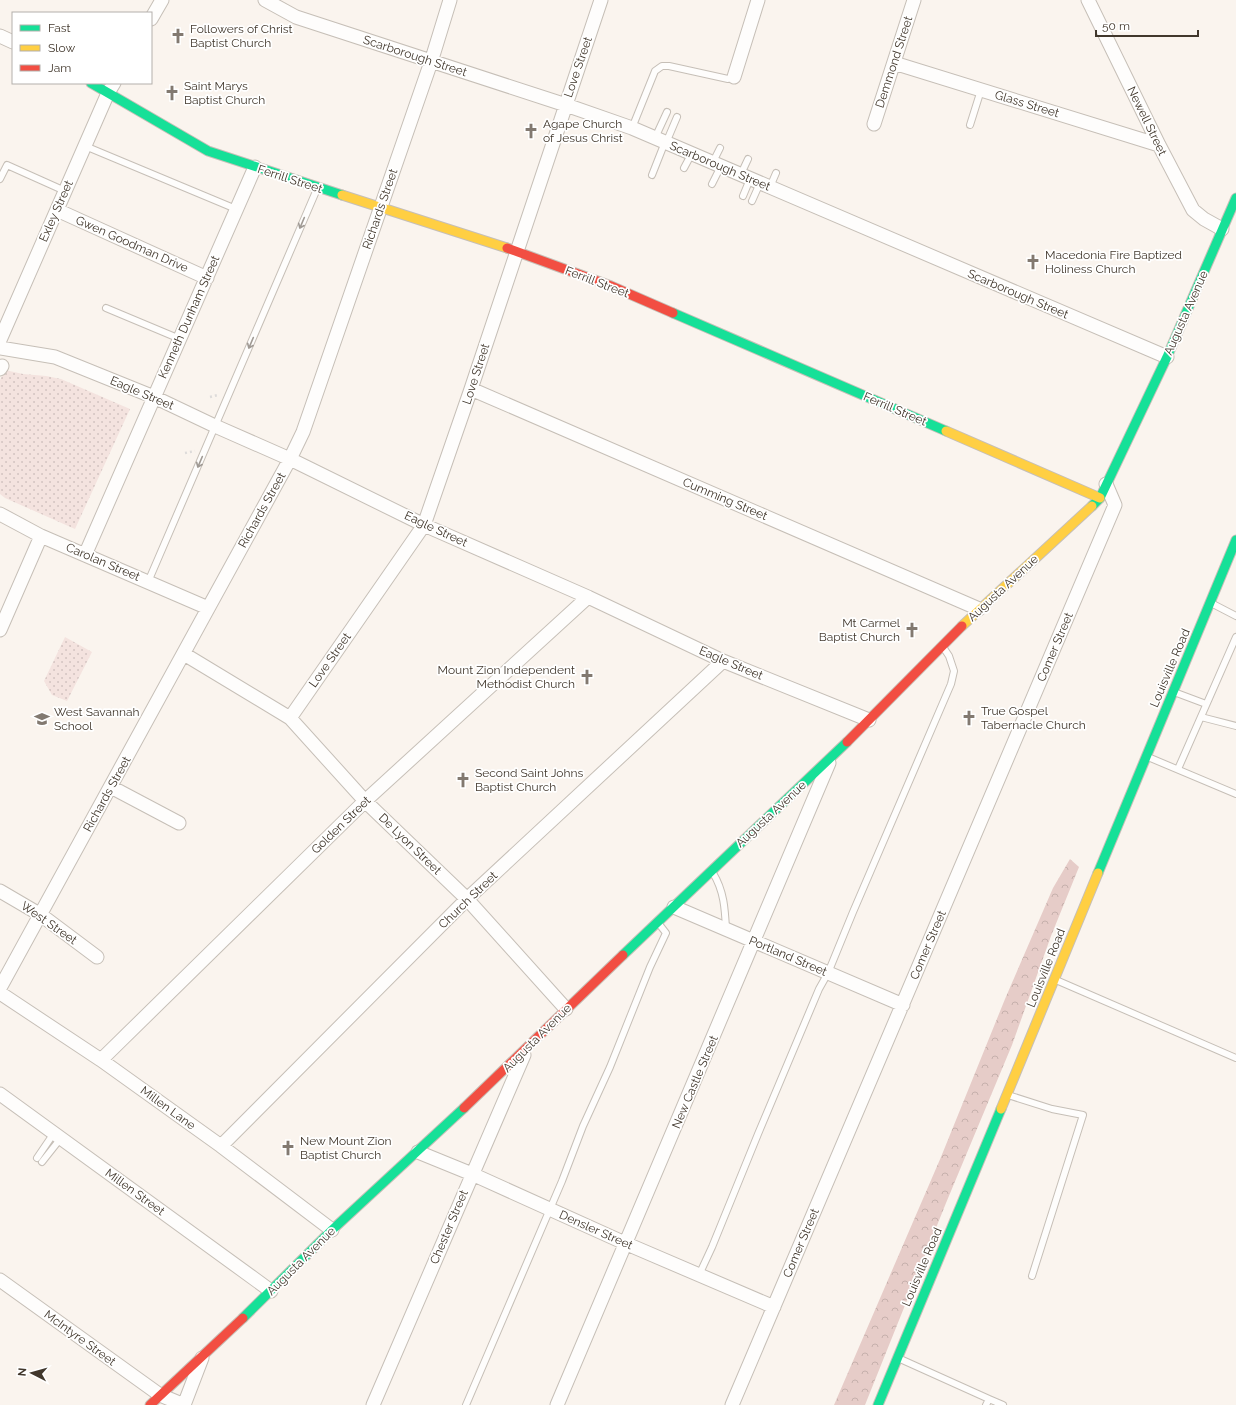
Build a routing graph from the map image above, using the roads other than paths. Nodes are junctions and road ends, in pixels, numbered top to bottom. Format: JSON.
{"nodes":[{"id":1,"x":162,"y":0,"type":"edge"},
{"id":2,"x":264,"y":0,"type":"edge"},
{"id":3,"x":450,"y":0,"type":"edge"},
{"id":4,"x":601,"y":0,"type":"edge"},
{"id":5,"x":758,"y":0,"type":"edge"},
{"id":6,"x":914,"y":0,"type":"edge"},
{"id":7,"x":1088,"y":0,"type":"edge"},
{"id":8,"x":152,"y":17,"type":"edge"},
{"id":9,"x":0,"y":36,"type":"edge"},
{"id":10,"x":12,"y":42,"type":"edge"},
{"id":11,"x":431,"y":62,"type":"junction"},
{"id":12,"x":894,"y":62,"type":"junction"},
{"id":13,"x":734,"y":77,"type":"joint"},
{"id":14,"x":94,"y":84,"type":"edge"},
{"id":15,"x":111,"y":88,"type":"edge"},
{"id":16,"x":981,"y":90,"type":"junction"},
{"id":17,"x":566,"y":105,"type":"junction"},
{"id":18,"x":667,"y":112,"type":"dead end"},
{"id":19,"x":677,"y":117,"type":"dead end"},
{"id":20,"x":874,"y":124,"type":"dead end"},
{"id":21,"x":970,"y":125,"type":"dead end"},
{"id":22,"x":632,"y":128,"type":"junction"},
{"id":23,"x":662,"y":141,"type":"junction"},
{"id":24,"x":1159,"y":145,"type":"junction"},
{"id":25,"x":85,"y":146,"type":"junction"},
{"id":26,"x":720,"y":148,"type":"dead end"},
{"id":27,"x":692,"y":154,"type":"junction"},
{"id":28,"x":748,"y":159,"type":"dead end"},
{"id":29,"x":717,"y":164,"type":"junction"},
{"id":30,"x":255,"y":168,"type":"junction"},
{"id":31,"x":684,"y":168,"type":"dead end"},
{"id":32,"x":776,"y":173,"type":"dead end"},
{"id":33,"x":652,"y":175,"type":"dead end"},
{"id":34,"x":0,"y":179,"type":"edge"},
{"id":35,"x":755,"y":181,"type":"junction"},
{"id":36,"x":712,"y":184,"type":"dead end"},
{"id":37,"x":318,"y":187,"type":"junction"},
{"id":38,"x":65,"y":191,"type":"junction"},
{"id":39,"x":743,"y":196,"type":"dead end"},
{"id":40,"x":1236,"y":198,"type":"edge"},
{"id":41,"x":752,"y":201,"type":"dead end"},
{"id":42,"x":380,"y":208,"type":"junction"},
{"id":43,"x":236,"y":209,"type":"junction"},
{"id":44,"x":57,"y":210,"type":"junction"},
{"id":45,"x":1222,"y":229,"type":"junction"},
{"id":46,"x":516,"y":251,"type":"junction"},
{"id":47,"x":207,"y":278,"type":"junction"},
{"id":48,"x":106,"y":308,"type":"dead end"},
{"id":49,"x":180,"y":339,"type":"junction"},
{"id":50,"x":0,"y":340,"type":"edge"},
{"id":51,"x":0,"y":348,"type":"edge"},
{"id":52,"x":1167,"y":357,"type":"junction"},
{"id":53,"x":471,"y":389,"type":"junction"},
{"id":54,"x":154,"y":397,"type":"junction"},
{"id":55,"x":215,"y":426,"type":"junction"},
{"id":56,"x":290,"y":459,"type":"junction"},
{"id":57,"x":1106,"y":484,"type":"junction"},
{"id":58,"x":1100,"y":498,"type":"junction"},
{"id":59,"x":0,"y":514,"type":"edge"},
{"id":60,"x":424,"y":525,"type":"junction"},
{"id":61,"x":41,"y":536,"type":"junction"},
{"id":62,"x":1236,"y":540,"type":"edge"},
{"id":63,"x":85,"y":554,"type":"junction"},
{"id":64,"x":148,"y":582,"type":"junction"},
{"id":65,"x":588,"y":597,"type":"junction"},
{"id":66,"x":1210,"y":602,"type":"junction"},
{"id":67,"x":208,"y":608,"type":"junction"},
{"id":68,"x":979,"y":609,"type":"junction"},
{"id":69,"x":1236,"y":616,"type":"edge"},
{"id":70,"x":0,"y":630,"type":"edge"},
{"id":71,"x":1236,"y":636,"type":"edge"},
{"id":72,"x":942,"y":646,"type":"junction"},
{"id":73,"x":184,"y":654,"type":"junction"},
{"id":74,"x":723,"y":661,"type":"junction"},
{"id":75,"x":1173,"y":692,"type":"junction"},
{"id":76,"x":1206,"y":704,"type":"junction"},
{"id":77,"x":1201,"y":717,"type":"junction"},
{"id":78,"x":290,"y":718,"type":"junction"},
{"id":79,"x":869,"y":720,"type":"junction"},
{"id":80,"x":1236,"y":726,"type":"edge"},
{"id":81,"x":1146,"y":756,"type":"junction"},
{"id":82,"x":831,"y":758,"type":"junction"},
{"id":83,"x":1178,"y":769,"type":"junction"},
{"id":84,"x":111,"y":787,"type":"junction"},
{"id":85,"x":1236,"y":794,"type":"edge"},
{"id":86,"x":365,"y":801,"type":"junction"},
{"id":87,"x":179,"y":823,"type":"dead end"},
{"id":88,"x":711,"y":871,"type":"junction"},
{"id":89,"x":0,"y":891,"type":"edge"},
{"id":90,"x":467,"y":899,"type":"junction"},
{"id":91,"x":674,"y":907,"type":"junction"},
{"id":92,"x":41,"y":914,"type":"junction"},
{"id":93,"x":657,"y":923,"type":"junction"},
{"id":94,"x":726,"y":929,"type":"junction"},
{"id":95,"x":754,"y":941,"type":"junction"},
{"id":96,"x":97,"y":957,"type":"dead end"},
{"id":97,"x":828,"y":973,"type":"junction"},
{"id":98,"x":1054,"y":979,"type":"junction"},
{"id":99,"x":0,"y":988,"type":"edge"},
{"id":100,"x":0,"y":993,"type":"edge"},
{"id":101,"x":903,"y":1005,"type":"junction"},
{"id":102,"x":566,"y":1009,"type":"junction"},
{"id":103,"x":526,"y":1050,"type":"junction"},
{"id":104,"x":1236,"y":1058,"type":"edge"},
{"id":105,"x":101,"y":1060,"type":"junction"},
{"id":106,"x":0,"y":1094,"type":"edge"},
{"id":107,"x":1006,"y":1094,"type":"junction"},
{"id":108,"x":58,"y":1136,"type":"junction"},
{"id":109,"x":221,"y":1146,"type":"junction"},
{"id":110,"x":418,"y":1152,"type":"junction"},
{"id":111,"x":40,"y":1160,"type":"dead end"},
{"id":112,"x":472,"y":1174,"type":"junction"},
{"id":113,"x":550,"y":1209,"type":"junction"},
{"id":114,"x":332,"y":1230,"type":"junction"},
{"id":115,"x":626,"y":1244,"type":"junction"},
{"id":116,"x":699,"y":1275,"type":"junction"},
{"id":117,"x":1032,"y":1276,"type":"dead end"},
{"id":118,"x":0,"y":1280,"type":"edge"},
{"id":119,"x":271,"y":1291,"type":"junction"},
{"id":120,"x":774,"y":1307,"type":"junction"},
{"id":121,"x":202,"y":1356,"type":"junction"},
{"id":122,"x":897,"y":1358,"type":"junction"},
{"id":123,"x":160,"y":1395,"type":"junction"},
{"id":124,"x":988,"y":1402,"type":"edge"},
{"id":125,"x":150,"y":1405,"type":"edge"},
{"id":126,"x":184,"y":1405,"type":"edge"},
{"id":127,"x":373,"y":1405,"type":"edge"},
{"id":128,"x":466,"y":1405,"type":"edge"},
{"id":129,"x":558,"y":1405,"type":"edge"},
{"id":130,"x":732,"y":1405,"type":"edge"},
{"id":131,"x":878,"y":1405,"type":"edge"},
{"id":132,"x":1003,"y":1405,"type":"edge"}],
"edges":[{"from":1,"to":8,"type":"street"},
{"from":2,"to":11,"type":"street","name":"Scarborough Street"},
{"from":3,"to":11,"type":"street","name":"Richards Street"},
{"from":4,"to":17,"type":"street","name":"Love Street"},
{"from":5,"to":13,"type":"street"},
{"from":6,"to":12,"type":"street","name":"Demmond Street"},
{"from":7,"to":24,"type":"street","name":"Newell Street"},
{"from":9,"to":10,"type":"street"},
{"from":11,"to":17,"type":"street","name":"Scarborough Street"},
{"from":11,"to":42,"type":"street","name":"Richards Street"},
{"from":12,"to":16,"type":"street","name":"Glass Street"},
{"from":12,"to":20,"type":"street","name":"Demmond Street"},
{"from":13,"to":22,"type":"lane"},
{"from":14,"to":15,"type":"main road","name":"Ferrill Street"},
{"from":15,"to":25,"type":"street","name":"Exley Street"},
{"from":15,"to":30,"type":"main road","name":"Ferrill Street"},
{"from":16,"to":21,"type":"lane"},
{"from":16,"to":24,"type":"street","name":"Glass Street"},
{"from":17,"to":22,"type":"street","name":"Scarborough Street"},
{"from":17,"to":46,"type":"street","name":"Love Street"},
{"from":18,"to":23,"type":"lane"},
{"from":19,"to":23,"type":"lane"},
{"from":22,"to":23,"type":"street","name":"Scarborough Street"},
{"from":23,"to":27,"type":"street","name":"Scarborough Street"},
{"from":23,"to":33,"type":"lane"},
{"from":24,"to":45,"type":"street","name":"Newell Street"},
{"from":25,"to":38,"type":"street","name":"Exley Street"},
{"from":25,"to":43,"type":"lane"},
{"from":26,"to":29,"type":"lane"},
{"from":27,"to":29,"type":"street","name":"Scarborough Street"},
{"from":27,"to":31,"type":"lane"},
{"from":28,"to":35,"type":"lane"},
{"from":29,"to":35,"type":"street","name":"Scarborough Street"},
{"from":29,"to":36,"type":"lane"},
{"from":30,"to":37,"type":"main road","name":"Ferrill Street"},
{"from":30,"to":43,"type":"street","name":"Kenneth Dunham Street"},
{"from":32,"to":35,"type":"lane"},
{"from":34,"to":38,"type":"lane"},
{"from":35,"to":39,"type":"lane"},
{"from":35,"to":41,"type":"lane"},
{"from":35,"to":52,"type":"street","name":"Scarborough Street"},
{"from":37,"to":42,"type":"main road","name":"Ferrill Street"},
{"from":37,"to":55,"type":"lane","one_way":true},
{"from":38,"to":44,"type":"street","name":"Exley Street"},
{"from":40,"to":45,"type":"main road","name":"Augusta Avenue"},
{"from":42,"to":46,"type":"main road","name":"Ferrill Street"},
{"from":42,"to":56,"type":"street","name":"Richards Street"},
{"from":43,"to":47,"type":"street","name":"Kenneth Dunham Street"},
{"from":44,"to":47,"type":"street","name":"Gwen Goodman Drive"},
{"from":44,"to":50,"type":"street","name":"Exley Street"},
{"from":45,"to":52,"type":"main road","name":"Augusta Avenue"},
{"from":46,"to":53,"type":"street","name":"Love Street"},
{"from":46,"to":58,"type":"main road","name":"Ferrill Street"},
{"from":47,"to":49,"type":"street","name":"Kenneth Dunham Street"},
{"from":48,"to":49,"type":"lane"},
{"from":49,"to":54,"type":"street","name":"Kenneth Dunham Street"},
{"from":51,"to":54,"type":"street","name":"Eagle Street"},
{"from":52,"to":57,"type":"main road","name":"Augusta Avenue"},
{"from":53,"to":60,"type":"street","name":"Love Street"},
{"from":53,"to":68,"type":"street","name":"Cumming Street"},
{"from":54,"to":55,"type":"street","name":"Eagle Street"},
{"from":54,"to":63,"type":"street","name":"Kenneth Dunham Street"},
{"from":55,"to":56,"type":"street","name":"Eagle Street"},
{"from":55,"to":64,"type":"lane","one_way":true},
{"from":56,"to":60,"type":"street","name":"Eagle Street"},
{"from":56,"to":67,"type":"street","name":"Richards Street"},
{"from":57,"to":58,"type":"main road","name":"Augusta Avenue"},
{"from":57,"to":101,"type":"street","name":"Comer Street"},
{"from":58,"to":68,"type":"main road","name":"Augusta Avenue"},
{"from":59,"to":61,"type":"street","name":"Carolan Street"},
{"from":60,"to":65,"type":"street","name":"Eagle Street"},
{"from":60,"to":78,"type":"street","name":"Love Street"},
{"from":61,"to":63,"type":"street","name":"Carolan Street"},
{"from":61,"to":70,"type":"street"},
{"from":62,"to":66,"type":"main road","name":"Louisville Road"},
{"from":63,"to":64,"type":"street","name":"Carolan Street"},
{"from":64,"to":67,"type":"street","name":"Carolan Street"},
{"from":65,"to":74,"type":"street","name":"Eagle Street"},
{"from":65,"to":86,"type":"street","name":"Golden Street"},
{"from":66,"to":69,"type":"lane"},
{"from":66,"to":75,"type":"main road","name":"Louisville Road"},
{"from":67,"to":73,"type":"street","name":"Richards Street"},
{"from":68,"to":72,"type":"main road","name":"Augusta Avenue"},
{"from":71,"to":76,"type":"lane"},
{"from":72,"to":79,"type":"main road","name":"Augusta Avenue"},
{"from":72,"to":97,"type":"lane"},
{"from":73,"to":78,"type":"street","name":"De Lyon Street"},
{"from":73,"to":84,"type":"street","name":"Richards Street"},
{"from":74,"to":79,"type":"street","name":"Eagle Street"},
{"from":74,"to":90,"type":"street","name":"Church Street"},
{"from":75,"to":76,"type":"lane"},
{"from":75,"to":81,"type":"main road","name":"Louisville Road"},
{"from":76,"to":77,"type":"lane"},
{"from":77,"to":80,"type":"lane"},
{"from":77,"to":83,"type":"lane"},
{"from":78,"to":86,"type":"street","name":"De Lyon Street"},
{"from":79,"to":82,"type":"main road","name":"Augusta Avenue"},
{"from":81,"to":83,"type":"lane"},
{"from":81,"to":98,"type":"main road","name":"Louisville Road"},
{"from":82,"to":88,"type":"main road","name":"Augusta Avenue"},
{"from":82,"to":95,"type":"street","name":"New Castle Street"},
{"from":83,"to":85,"type":"lane"},
{"from":84,"to":87,"type":"street"},
{"from":84,"to":92,"type":"street","name":"Richards Street"},
{"from":86,"to":90,"type":"street","name":"De Lyon Street"},
{"from":86,"to":105,"type":"street","name":"Golden Street"},
{"from":88,"to":91,"type":"main road","name":"Augusta Avenue"},
{"from":88,"to":94,"type":"lane"},
{"from":89,"to":92,"type":"street","name":"West Street"},
{"from":90,"to":102,"type":"street","name":"De Lyon Street"},
{"from":90,"to":109,"type":"street","name":"Church Street"},
{"from":91,"to":93,"type":"main road","name":"Augusta Avenue"},
{"from":91,"to":94,"type":"street","name":"Portland Street"},
{"from":92,"to":96,"type":"street","name":"West Street"},
{"from":92,"to":99,"type":"street","name":"Richards Street"},
{"from":93,"to":102,"type":"main road","name":"Augusta Avenue"},
{"from":93,"to":113,"type":"lane"},
{"from":94,"to":95,"type":"street","name":"Portland Street"},
{"from":95,"to":97,"type":"street","name":"Portland Street"},
{"from":95,"to":115,"type":"street","name":"New Castle Street"},
{"from":97,"to":101,"type":"street","name":"Portland Street"},
{"from":97,"to":116,"type":"lane"},
{"from":98,"to":104,"type":"lane"},
{"from":98,"to":107,"type":"main road","name":"Louisville Road"},
{"from":100,"to":105,"type":"street","name":"Millen Lane"},
{"from":101,"to":120,"type":"street","name":"Comer Street"},
{"from":102,"to":103,"type":"main road","name":"Augusta Avenue"},
{"from":103,"to":110,"type":"main road","name":"Augusta Avenue"},
{"from":103,"to":112,"type":"street","name":"Chester Street"},
{"from":105,"to":109,"type":"street","name":"Millen Lane"},
{"from":106,"to":108,"type":"street","name":"Millen Street"},
{"from":107,"to":117,"type":"lane"},
{"from":107,"to":122,"type":"main road","name":"Louisville Road"},
{"from":108,"to":111,"type":"lane"},
{"from":108,"to":119,"type":"street","name":"Millen Street"},
{"from":109,"to":114,"type":"street","name":"Millen Lane"},
{"from":110,"to":112,"type":"street","name":"Densler Street"},
{"from":110,"to":114,"type":"main road","name":"Augusta Avenue"},
{"from":112,"to":113,"type":"street","name":"Densler Street"},
{"from":112,"to":127,"type":"street","name":"Chester Street"},
{"from":113,"to":115,"type":"street","name":"Densler Street"},
{"from":113,"to":128,"type":"lane"},
{"from":114,"to":119,"type":"main road","name":"Augusta Avenue"},
{"from":115,"to":116,"type":"street","name":"Densler Street"},
{"from":115,"to":129,"type":"street","name":"New Castle Street"},
{"from":116,"to":120,"type":"street","name":"Densler Street"},
{"from":118,"to":123,"type":"street","name":"McIntyre Street"},
{"from":119,"to":121,"type":"main road","name":"Augusta Avenue"},
{"from":120,"to":130,"type":"street","name":"Comer Street"},
{"from":121,"to":123,"type":"main road","name":"Augusta Avenue"},
{"from":121,"to":126,"type":"street","name":"Augusta Avenue"},
{"from":122,"to":124,"type":"lane"},
{"from":122,"to":131,"type":"main road","name":"Louisville Road"},
{"from":123,"to":125,"type":"main road","name":"Augusta Avenue"},
{"from":123,"to":126,"type":"street","name":"McIntyre Street"},
{"from":124,"to":132,"type":"lane"}]}
